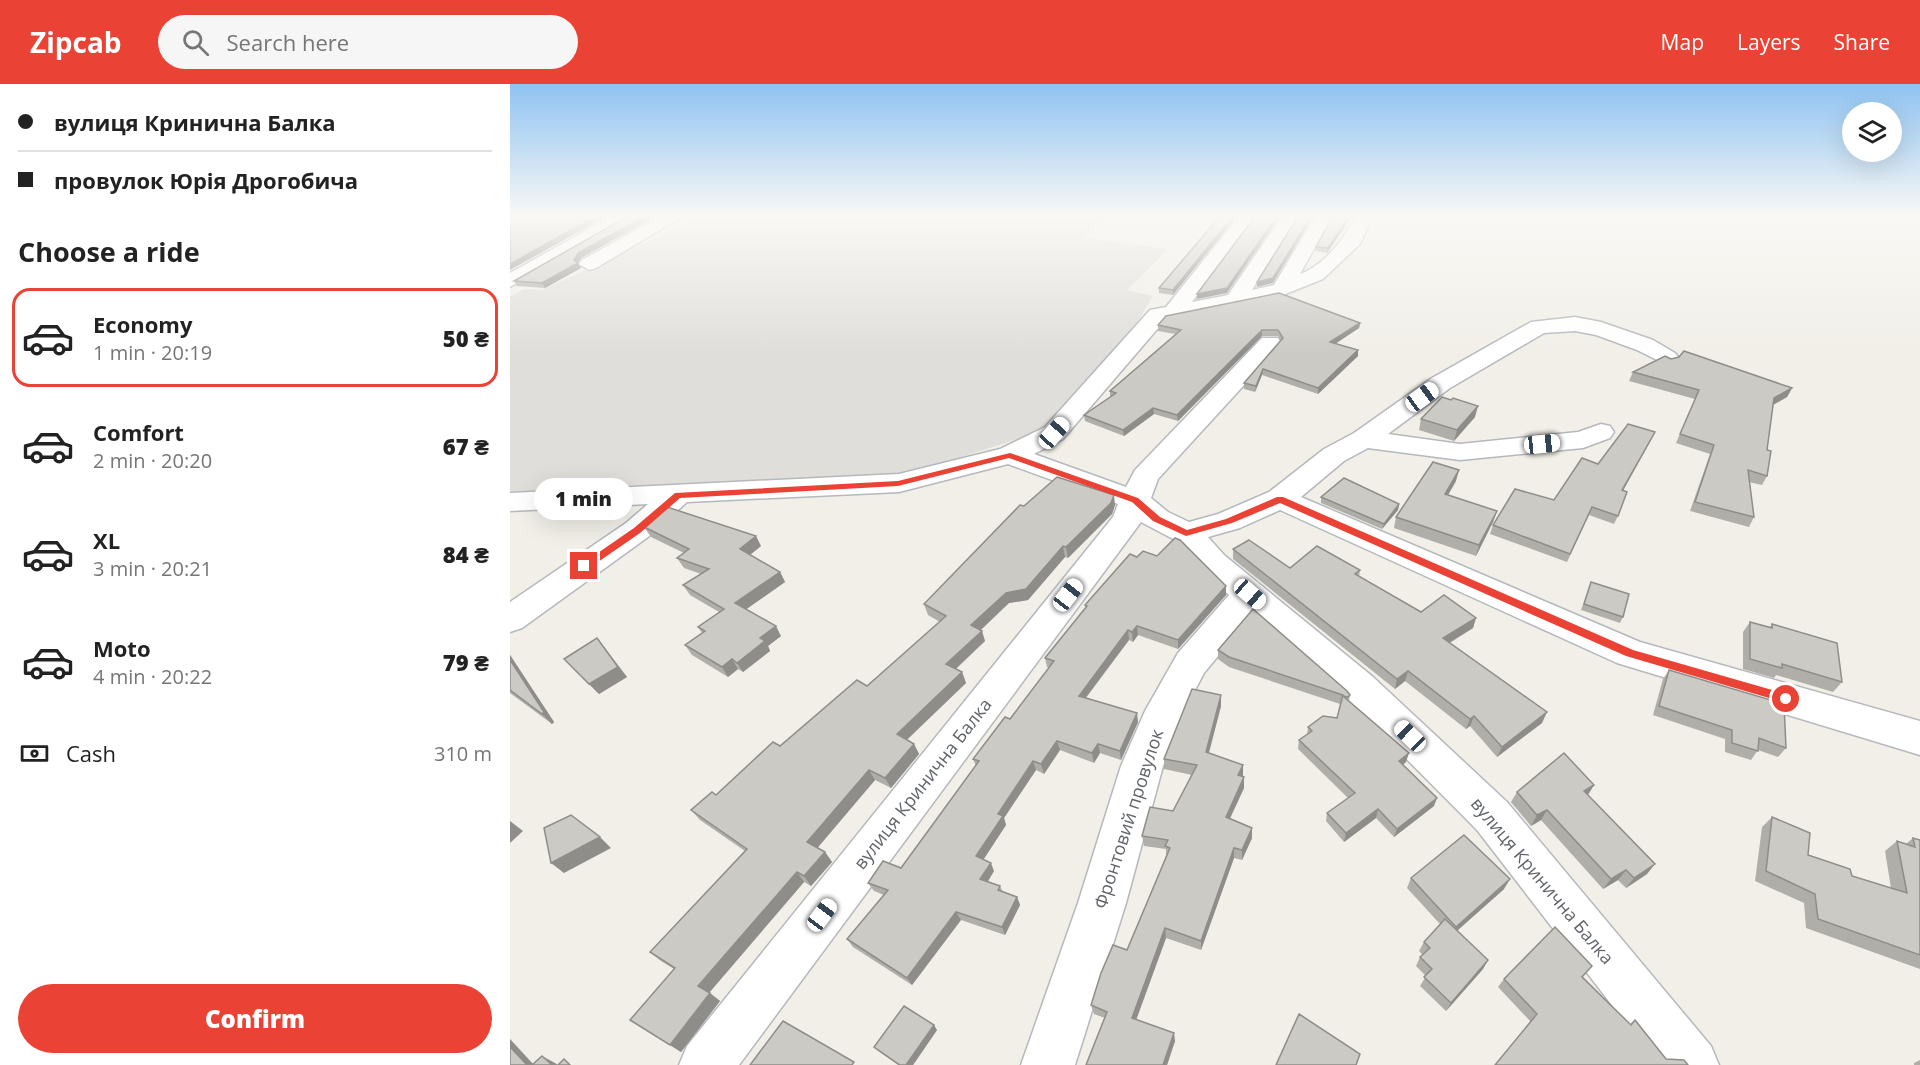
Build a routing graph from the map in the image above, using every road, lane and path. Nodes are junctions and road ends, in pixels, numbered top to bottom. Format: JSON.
{"nodes":[{"id":1,"x":546,"y":261,"type":"edge"},
{"id":2,"x":595,"y":261,"type":"edge"},
{"id":3,"x":1213,"y":261,"type":"edge"},
{"id":4,"x":1261,"y":261,"type":"edge"},
{"id":5,"x":1298,"y":261,"type":"edge"},
{"id":6,"x":1333,"y":261,"type":"edge"},
{"id":7,"x":589,"y":264,"type":"dead end"},
{"id":8,"x":510,"y":281,"type":"edge"},
{"id":9,"x":1283,"y":286,"type":"junction"},
{"id":10,"x":1235,"y":300,"type":"junction"},
{"id":11,"x":1174,"y":311,"type":"junction"},
{"id":12,"x":1270,"y":343,"type":"dead end"},
{"id":13,"x":1667,"y":358,"type":"edge"},
{"id":14,"x":1600,"y":432,"type":"dead end"},
{"id":15,"x":1364,"y":439,"type":"junction"},
{"id":16,"x":1010,"y":455,"type":"junction"},
{"id":17,"x":678,"y":495,"type":"junction"},
{"id":18,"x":1280,"y":499,"type":"junction"},
{"id":19,"x":1135,"y":500,"type":"junction"},
{"id":20,"x":510,"y":502,"type":"edge"},
{"id":21,"x":1186,"y":533,"type":"junction"},
{"id":22,"x":1250,"y":594,"type":"junction"},
{"id":23,"x":510,"y":619,"type":"edge"},
{"id":24,"x":1920,"y":738,"type":"edge"},
{"id":25,"x":706,"y":1065,"type":"edge"},
{"id":26,"x":1048,"y":1065,"type":"edge"},
{"id":27,"x":1692,"y":1065,"type":"edge"}],
"edges":[{"from":1,"to":8,"type":"street"},
{"from":2,"to":7,"type":"street"},
{"from":3,"to":11,"type":"street"},
{"from":4,"to":10,"type":"street"},
{"from":5,"to":9,"type":"street"},
{"from":6,"to":9,"type":"street"},
{"from":9,"to":10,"type":"street"},
{"from":10,"to":11,"type":"street"},
{"from":11,"to":16,"type":"street"},
{"from":12,"to":19,"type":"street","name":"вулиця Кринична Балка"},
{"from":13,"to":15,"type":"street"},
{"from":14,"to":15,"type":"street"},
{"from":15,"to":18,"type":"street"},
{"from":16,"to":17,"type":"street"},
{"from":16,"to":19,"type":"street","name":"вулиця Кринична Балка"},
{"from":17,"to":20,"type":"street"},
{"from":17,"to":23,"type":"street"},
{"from":18,"to":21,"type":"street"},
{"from":18,"to":24,"type":"street"},
{"from":19,"to":21,"type":"street","name":"вулиця Кринична Балка"},
{"from":19,"to":25,"type":"street","name":"вулиця Кринична Балка"},
{"from":21,"to":22,"type":"street","name":"вулиця Кринична Балка"},
{"from":22,"to":26,"type":"street","name":"Фронтовий провулок"},
{"from":22,"to":27,"type":"street","name":"вулиця Кринична Балка"}]}
